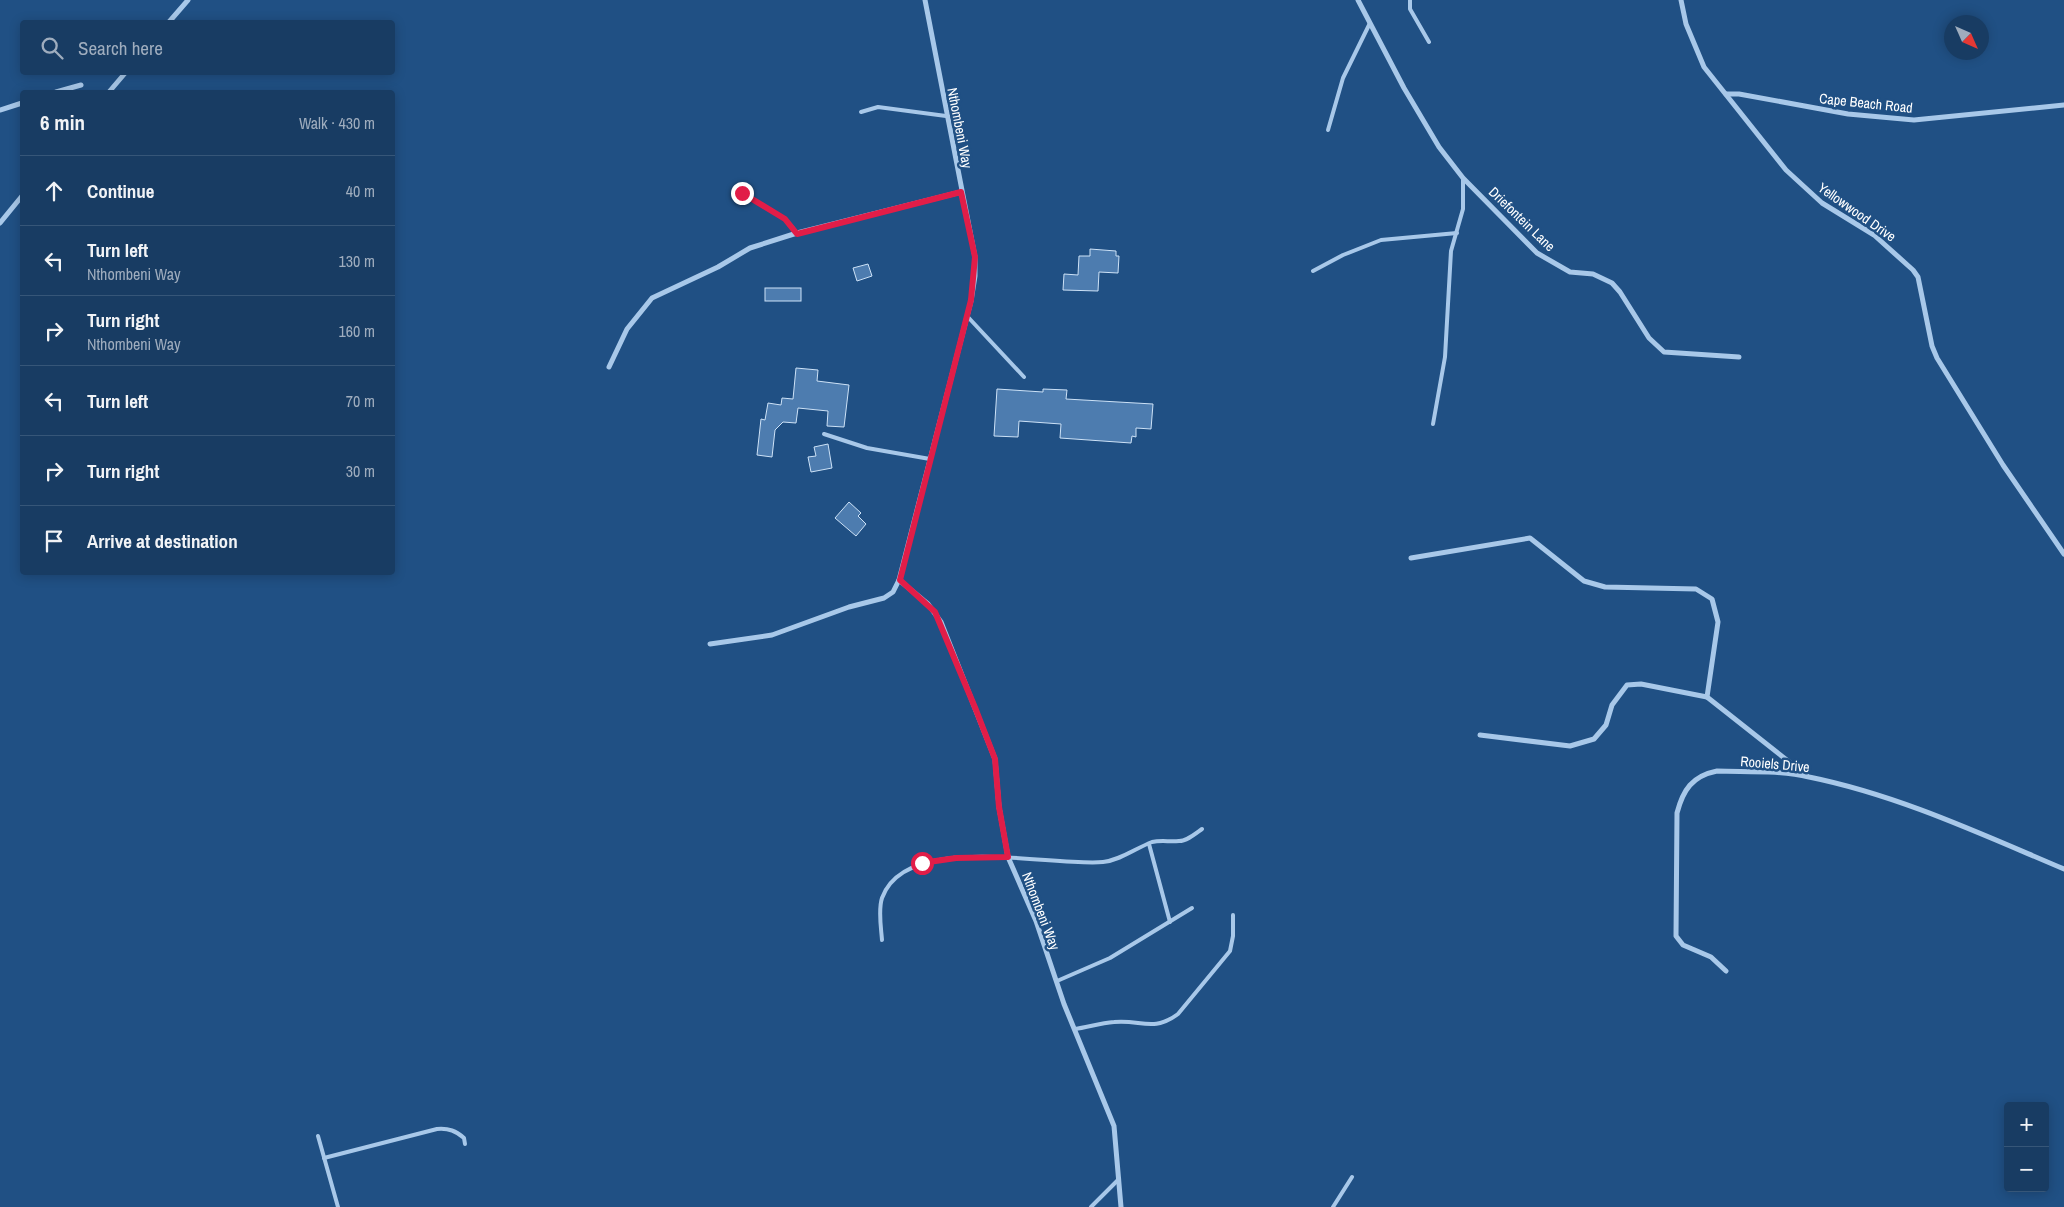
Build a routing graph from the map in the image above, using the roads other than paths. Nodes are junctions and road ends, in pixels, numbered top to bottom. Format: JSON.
{"nodes":[{"id":1,"x":188,"y":0,"type":"edge"},
{"id":2,"x":925,"y":0,"type":"edge"},
{"id":3,"x":1358,"y":0,"type":"edge"},
{"id":4,"x":1410,"y":0,"type":"edge"},
{"id":5,"x":1681,"y":0,"type":"edge"},
{"id":6,"x":171,"y":20,"type":"edge"},
{"id":7,"x":1370,"y":23,"type":"junction"},
{"id":8,"x":1429,"y":42,"type":"dead end"},
{"id":9,"x":123,"y":75,"type":"edge"},
{"id":10,"x":82,"y":85,"type":"dead end"},
{"id":11,"x":63,"y":90,"type":"edge"},
{"id":12,"x":111,"y":90,"type":"edge"},
{"id":13,"x":1726,"y":94,"type":"junction"},
{"id":14,"x":20,"y":104,"type":"edge"},
{"id":15,"x":2064,"y":105,"type":"edge"},
{"id":16,"x":0,"y":110,"type":"edge"},
{"id":17,"x":861,"y":112,"type":"dead end"},
{"id":18,"x":946,"y":116,"type":"junction"},
{"id":19,"x":1328,"y":130,"type":"dead end"},
{"id":20,"x":1464,"y":178,"type":"junction"},
{"id":21,"x":961,"y":192,"type":"junction"},
{"id":22,"x":742,"y":193,"type":"dead end"},
{"id":23,"x":20,"y":198,"type":"edge"},
{"id":24,"x":0,"y":223,"type":"edge"},
{"id":25,"x":1457,"y":233,"type":"junction"},
{"id":26,"x":797,"y":234,"type":"junction"},
{"id":27,"x":1313,"y":271,"type":"dead end"},
{"id":28,"x":967,"y":316,"type":"junction"},
{"id":29,"x":1739,"y":357,"type":"dead end"},
{"id":30,"x":609,"y":367,"type":"dead end"},
{"id":31,"x":1024,"y":377,"type":"dead end"},
{"id":32,"x":1433,"y":424,"type":"dead end"},
{"id":33,"x":824,"y":434,"type":"dead end"},
{"id":34,"x":930,"y":459,"type":"junction"},
{"id":35,"x":2064,"y":554,"type":"edge"},
{"id":36,"x":1411,"y":558,"type":"dead end"},
{"id":37,"x":900,"y":580,"type":"junction"},
{"id":38,"x":710,"y":644,"type":"dead end"},
{"id":39,"x":1707,"y":697,"type":"junction"},
{"id":40,"x":1480,"y":735,"type":"dead end"},
{"id":41,"x":1808,"y":776,"type":"junction"},
{"id":42,"x":1202,"y":829,"type":"dead end"},
{"id":43,"x":1149,"y":844,"type":"junction"},
{"id":44,"x":1008,"y":857,"type":"junction"},
{"id":45,"x":2064,"y":869,"type":"edge"},
{"id":46,"x":1192,"y":908,"type":"dead end"},
{"id":47,"x":1233,"y":915,"type":"dead end"},
{"id":48,"x":1170,"y":922,"type":"junction"},
{"id":49,"x":882,"y":940,"type":"dead end"},
{"id":50,"x":1726,"y":971,"type":"dead end"},
{"id":51,"x":1057,"y":981,"type":"junction"},
{"id":52,"x":1075,"y":1029,"type":"junction"},
{"id":53,"x":318,"y":1136,"type":"dead end"},
{"id":54,"x":465,"y":1144,"type":"dead end"},
{"id":55,"x":324,"y":1158,"type":"junction"},
{"id":56,"x":1352,"y":1178,"type":"dead end"},
{"id":57,"x":1119,"y":1179,"type":"junction"},
{"id":58,"x":338,"y":1207,"type":"edge"},
{"id":59,"x":1092,"y":1207,"type":"edge"},
{"id":60,"x":1121,"y":1207,"type":"edge"},
{"id":61,"x":1332,"y":1207,"type":"edge"}],
"edges":[{"from":1,"to":6,"type":"street"},
{"from":2,"to":18,"type":"street","name":"Nthombeni Way"},
{"from":3,"to":7,"type":"street","name":"Driefontein Lane"},
{"from":4,"to":8,"type":"lane"},
{"from":5,"to":13,"type":"street","name":"Yellowwood Drive"},
{"from":7,"to":19,"type":"lane"},
{"from":7,"to":20,"type":"street","name":"Driefontein Lane"},
{"from":9,"to":12,"type":"street"},
{"from":10,"to":11,"type":"street"},
{"from":13,"to":15,"type":"street","name":"Cape Beach Road"},
{"from":13,"to":35,"type":"street","name":"Yellowwood Drive"},
{"from":14,"to":16,"type":"street"},
{"from":17,"to":18,"type":"lane"},
{"from":18,"to":21,"type":"street","name":"Nthombeni Way"},
{"from":20,"to":25,"type":"lane"},
{"from":20,"to":29,"type":"street","name":"Driefontein Lane"},
{"from":21,"to":26,"type":"street"},
{"from":21,"to":28,"type":"street","name":"Nthombeni Way"},
{"from":22,"to":26,"type":"lane"},
{"from":23,"to":24,"type":"street"},
{"from":25,"to":27,"type":"lane"},
{"from":25,"to":32,"type":"lane"},
{"from":26,"to":30,"type":"street"},
{"from":28,"to":31,"type":"lane"},
{"from":28,"to":34,"type":"street","name":"Nthombeni Way"},
{"from":33,"to":34,"type":"lane"},
{"from":34,"to":37,"type":"street","name":"Nthombeni Way"},
{"from":36,"to":39,"type":"street"},
{"from":37,"to":38,"type":"street","name":"Nthombeni Way"},
{"from":37,"to":44,"type":"street","name":"Nthombeni Way"},
{"from":39,"to":40,"type":"street"},
{"from":39,"to":41,"type":"street"},
{"from":41,"to":45,"type":"street","name":"Rooiels Drive"},
{"from":41,"to":50,"type":"street","name":"Rooiels Drive"},
{"from":42,"to":43,"type":"lane"},
{"from":43,"to":44,"type":"lane"},
{"from":43,"to":48,"type":"lane"},
{"from":44,"to":49,"type":"lane"},
{"from":44,"to":51,"type":"street","name":"Nthombeni Way"},
{"from":46,"to":48,"type":"lane"},
{"from":47,"to":52,"type":"lane"},
{"from":48,"to":51,"type":"lane"},
{"from":51,"to":52,"type":"street","name":"Nthombeni Way"},
{"from":52,"to":57,"type":"street","name":"Nthombeni Way"},
{"from":53,"to":55,"type":"lane"},
{"from":54,"to":55,"type":"lane"},
{"from":55,"to":58,"type":"lane"},
{"from":56,"to":61,"type":"lane"},
{"from":57,"to":59,"type":"lane"},
{"from":57,"to":60,"type":"street","name":"Nthombeni Way"}]}
